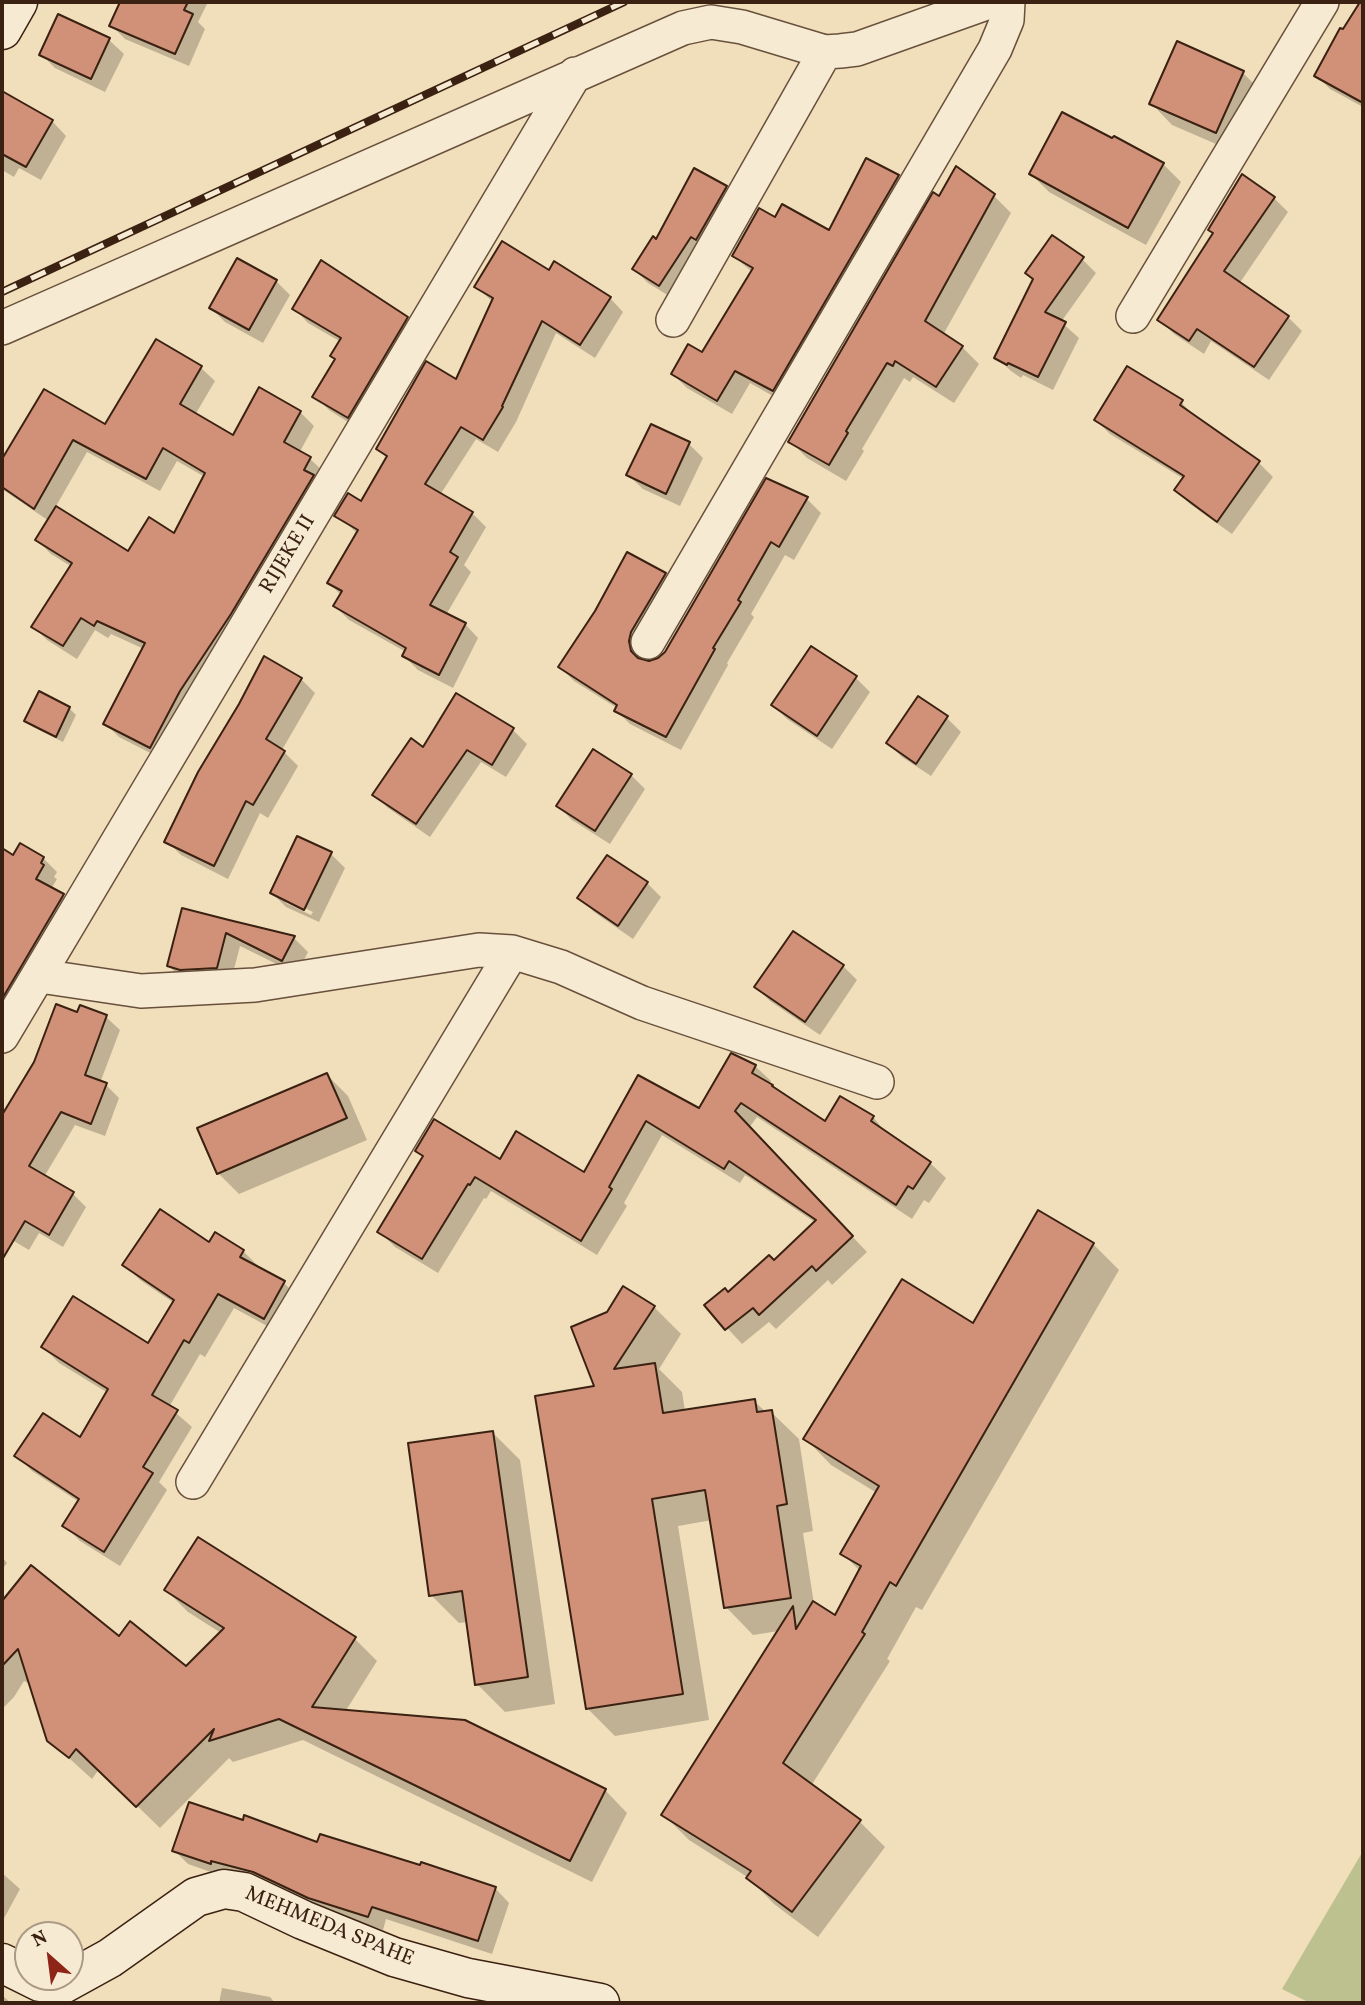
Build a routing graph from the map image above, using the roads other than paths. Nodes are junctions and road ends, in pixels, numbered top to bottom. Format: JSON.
{"nodes":[{"id":1,"x":18,"y":2,"type":"edge"},
{"id":2,"x":989,"y":2,"type":"edge"},
{"id":3,"x":1008,"y":2,"type":"edge"},
{"id":4,"x":1322,"y":2,"type":"edge"},
{"id":5,"x":2,"y":30,"type":"edge"},
{"id":6,"x":825,"y":52,"type":"junction"},
{"id":7,"x":575,"y":74,"type":"junction"},
{"id":8,"x":1133,"y":316,"type":"dead end"},
{"id":9,"x":673,"y":320,"type":"dead end"},
{"id":10,"x":2,"y":328,"type":"edge"},
{"id":11,"x":648,"y":642,"type":"dead end"},
{"id":12,"x":512,"y":952,"type":"junction"},
{"id":13,"x":40,"y":976,"type":"junction"},
{"id":14,"x":2,"y":1036,"type":"edge"},
{"id":15,"x":877,"y":1082,"type":"dead end"},
{"id":16,"x":193,"y":1482,"type":"dead end"},
{"id":17,"x":2,"y":1963,"type":"edge"},
{"id":18,"x":60,"y":1994,"type":"edge"},
{"id":19,"x":600,"y":2003,"type":"edge"}],
"edges":[{"from":1,"to":5,"type":"street"},
{"from":2,"to":6,"type":"street"},
{"from":3,"to":11,"type":"street"},
{"from":4,"to":8,"type":"street"},
{"from":6,"to":7,"type":"street"},
{"from":6,"to":9,"type":"street"},
{"from":7,"to":10,"type":"street"},
{"from":7,"to":13,"type":"street","name":"RIJEKE II"},
{"from":12,"to":13,"type":"street"},
{"from":12,"to":15,"type":"street"},
{"from":12,"to":16,"type":"street"},
{"from":13,"to":14,"type":"street","name":"RIJEKE II"},
{"from":17,"to":18,"type":"street","name":"MEHMEDA SPAHE"},
{"from":18,"to":19,"type":"street","name":"MEHMEDA SPAHE"}]}
